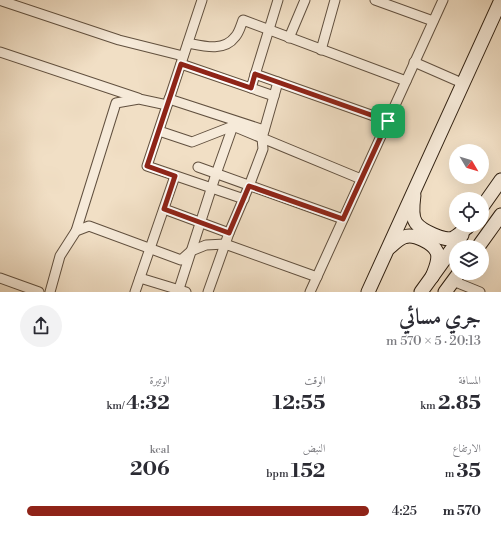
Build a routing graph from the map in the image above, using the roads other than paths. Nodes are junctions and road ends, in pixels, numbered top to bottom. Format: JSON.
{"nodes":[{"id":1,"x":202,"y":0,"type":"edge"},
{"id":2,"x":278,"y":0,"type":"edge"},
{"id":3,"x":306,"y":0,"type":"edge"},
{"id":4,"x":335,"y":0,"type":"edge"},
{"id":5,"x":375,"y":0,"type":"edge"},
{"id":6,"x":443,"y":0,"type":"edge"},
{"id":7,"x":501,"y":0,"type":"edge"},
{"id":8,"x":2,"y":3,"type":"edge"},
{"id":9,"x":433,"y":21,"type":"junction"},
{"id":10,"x":268,"y":30,"type":"junction"},
{"id":11,"x":289,"y":38,"type":"junction"},
{"id":12,"x":188,"y":43,"type":"junction"},
{"id":13,"x":321,"y":50,"type":"junction"},
{"id":14,"x":0,"y":52,"type":"edge"},
{"id":15,"x":182,"y":60,"type":"junction"},
{"id":16,"x":414,"y":62,"type":"junction"},
{"id":17,"x":255,"y":74,"type":"junction"},
{"id":18,"x":406,"y":81,"type":"junction"},
{"id":19,"x":278,"y":82,"type":"junction"},
{"id":20,"x":462,"y":83,"type":"junction"},
{"id":21,"x":251,"y":88,"type":"junction"},
{"id":22,"x":274,"y":96,"type":"junction"},
{"id":23,"x":139,"y":99,"type":"junction"},
{"id":24,"x":168,"y":102,"type":"junction"},
{"id":25,"x":388,"y":121,"type":"junction"},
{"id":26,"x":233,"y":126,"type":"junction"},
{"id":27,"x":159,"y":131,"type":"junction"},
{"id":28,"x":263,"y":134,"type":"junction"},
{"id":29,"x":198,"y":167,"type":"dead end"},
{"id":30,"x":216,"y":174,"type":"junction"},
{"id":31,"x":175,"y":176,"type":"junction"},
{"id":32,"x":361,"y":179,"type":"junction"},
{"id":33,"x":501,"y":180,"type":"edge"},
{"id":34,"x":249,"y":186,"type":"junction"},
{"id":35,"x":416,"y":186,"type":"junction"},
{"id":36,"x":212,"y":188,"type":"junction"},
{"id":37,"x":489,"y":197,"type":"edge"},
{"id":38,"x":244,"y":198,"type":"junction"},
{"id":39,"x":164,"y":209,"type":"junction"},
{"id":40,"x":501,"y":215,"type":"edge"},
{"id":41,"x":343,"y":219,"type":"junction"},
{"id":42,"x":200,"y":223,"type":"junction"},
{"id":43,"x":76,"y":231,"type":"junction"},
{"id":44,"x":461,"y":232,"type":"edge"},
{"id":45,"x":464,"y":232,"type":"edge"},
{"id":46,"x":229,"y":233,"type":"junction"},
{"id":47,"x":483,"y":240,"type":"edge"},
{"id":48,"x":225,"y":244,"type":"junction"},
{"id":49,"x":151,"y":249,"type":"junction"},
{"id":50,"x":191,"y":251,"type":"junction"},
{"id":51,"x":385,"y":253,"type":"junction"},
{"id":52,"x":432,"y":276,"type":"junction"},
{"id":53,"x":317,"y":277,"type":"junction"},
{"id":54,"x":0,"y":278,"type":"edge"},
{"id":55,"x":140,"y":278,"type":"junction"},
{"id":56,"x":452,"y":282,"type":"edge"},
{"id":57,"x":181,"y":291,"type":"edge"},
{"id":58,"x":39,"y":292,"type":"edge"},
{"id":59,"x":50,"y":292,"type":"edge"},
{"id":60,"x":135,"y":292,"type":"edge"},
{"id":61,"x":208,"y":292,"type":"edge"},
{"id":62,"x":310,"y":292,"type":"edge"},
{"id":63,"x":368,"y":292,"type":"edge"},
{"id":64,"x":421,"y":292,"type":"edge"},
{"id":65,"x":480,"y":292,"type":"edge"}],
"edges":[{"from":1,"to":12,"type":"street"},
{"from":2,"to":10,"type":"street"},
{"from":3,"to":11,"type":"street"},
{"from":4,"to":13,"type":"street"},
{"from":5,"to":9,"type":"street"},
{"from":6,"to":9,"type":"street"},
{"from":7,"to":20,"type":"main road"},
{"from":8,"to":15,"type":"street"},
{"from":9,"to":16,"type":"street"},
{"from":10,"to":11,"type":"street"},
{"from":10,"to":12,"type":"street"},
{"from":10,"to":17,"type":"street"},
{"from":11,"to":13,"type":"street"},
{"from":12,"to":15,"type":"street"},
{"from":13,"to":18,"type":"street"},
{"from":14,"to":23,"type":"street"},
{"from":15,"to":21,"type":"street"},
{"from":15,"to":24,"type":"street"},
{"from":16,"to":18,"type":"street"},
{"from":16,"to":20,"type":"street"},
{"from":17,"to":19,"type":"street"},
{"from":17,"to":21,"type":"street"},
{"from":18,"to":25,"type":"street"},
{"from":19,"to":22,"type":"street"},
{"from":19,"to":25,"type":"street"},
{"from":20,"to":35,"type":"main road"},
{"from":21,"to":22,"type":"street"},
{"from":22,"to":28,"type":"street"},
{"from":23,"to":24,"type":"street"},
{"from":23,"to":43,"type":"street"},
{"from":24,"to":27,"type":"street"},
{"from":24,"to":28,"type":"street"},
{"from":25,"to":32,"type":"street"},
{"from":26,"to":27,"type":"street"},
{"from":26,"to":28,"type":"street"},
{"from":26,"to":30,"type":"street"},
{"from":27,"to":31,"type":"street"},
{"from":28,"to":32,"type":"street"},
{"from":28,"to":34,"type":"street"},
{"from":29,"to":30,"type":"street"},
{"from":30,"to":34,"type":"street"},
{"from":30,"to":36,"type":"street"},
{"from":31,"to":36,"type":"street"},
{"from":31,"to":39,"type":"street"},
{"from":32,"to":41,"type":"street"},
{"from":33,"to":37,"type":"main road"},
{"from":34,"to":38,"type":"street"},
{"from":34,"to":41,"type":"street"},
{"from":35,"to":44,"type":"main road"},
{"from":35,"to":51,"type":"main road"},
{"from":36,"to":38,"type":"street"},
{"from":36,"to":42,"type":"street"},
{"from":38,"to":46,"type":"street"},
{"from":39,"to":42,"type":"street"},
{"from":39,"to":49,"type":"street"},
{"from":40,"to":47,"type":"main road"},
{"from":41,"to":53,"type":"street"},
{"from":42,"to":46,"type":"street"},
{"from":42,"to":50,"type":"street"},
{"from":43,"to":49,"type":"street"},
{"from":43,"to":59,"type":"street"},
{"from":45,"to":52,"type":"main road"},
{"from":46,"to":48,"type":"street"},
{"from":48,"to":50,"type":"street"},
{"from":48,"to":53,"type":"street"},
{"from":48,"to":61,"type":"street"},
{"from":49,"to":50,"type":"street"},
{"from":49,"to":55,"type":"street"},
{"from":50,"to":57,"type":"street"},
{"from":51,"to":52,"type":"main road"},
{"from":51,"to":63,"type":"main road"},
{"from":52,"to":64,"type":"main road"},
{"from":53,"to":62,"type":"street"},
{"from":54,"to":58,"type":"street"},
{"from":55,"to":57,"type":"street"},
{"from":55,"to":60,"type":"street"},
{"from":56,"to":65,"type":"street"}]}
